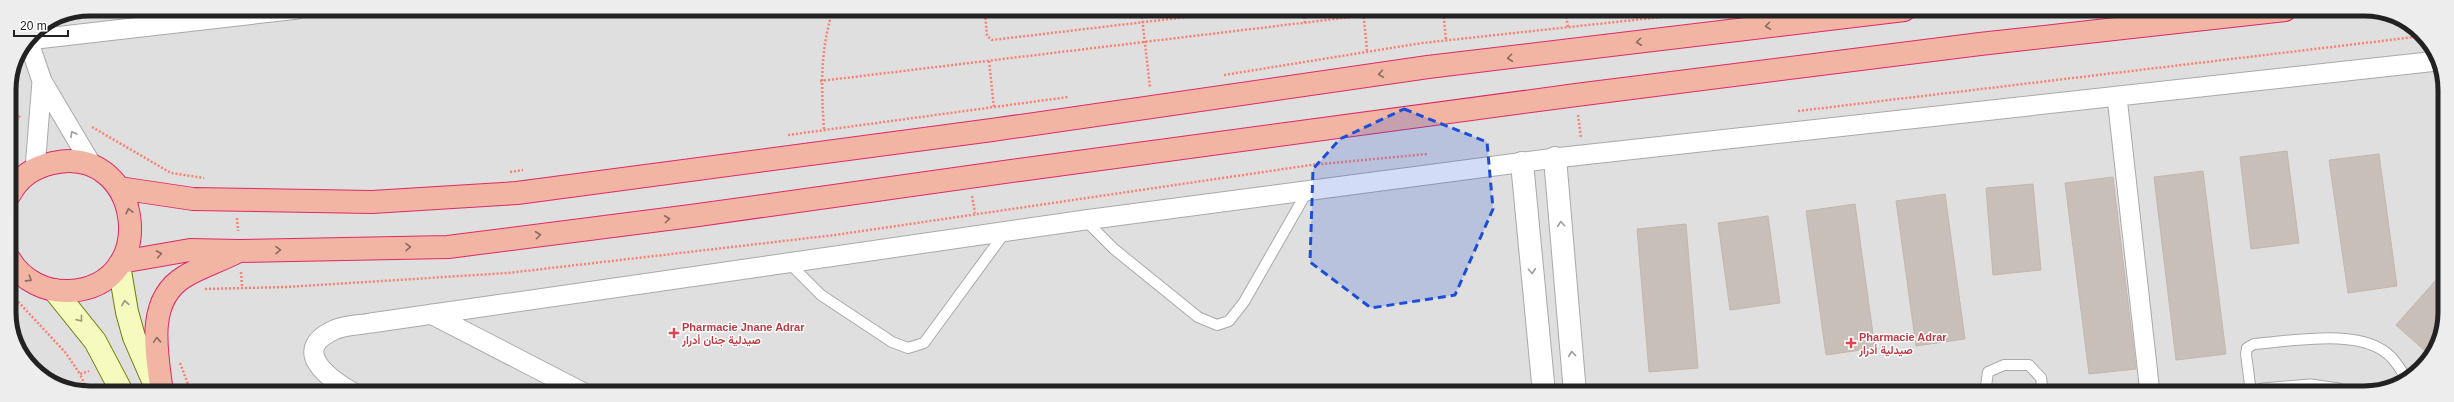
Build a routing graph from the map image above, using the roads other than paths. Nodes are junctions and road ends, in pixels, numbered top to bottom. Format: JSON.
{"nodes":[{"id":1,"x":237,"y":16,"type":"edge"},
{"id":2,"x":1854,"y":16,"type":"edge"},
{"id":3,"x":2231,"y":16,"type":"edge"},
{"id":4,"x":37,"y":39,"type":"edge"},
{"id":5,"x":30,"y":46,"type":"edge"},
{"id":6,"x":2432,"y":61,"type":"edge"},
{"id":7,"x":42,"y":81,"type":"junction"},
{"id":8,"x":2117,"y":97,"type":"junction"},
{"id":9,"x":1555,"y":158,"type":"junction"},
{"id":10,"x":1522,"y":163,"type":"junction"},
{"id":11,"x":93,"y":167,"type":"junction"},
{"id":12,"x":19,"y":181,"type":"edge"},
{"id":13,"x":119,"y":188,"type":"junction"},
{"id":14,"x":1308,"y":190,"type":"junction"},
{"id":15,"x":1085,"y":220,"type":"junction"},
{"id":16,"x":1006,"y":231,"type":"junction"},
{"id":17,"x":239,"y":251,"type":"junction"},
{"id":18,"x":788,"y":262,"type":"junction"},
{"id":19,"x":120,"y":264,"type":"junction"},
{"id":20,"x":16,"y":268,"type":"edge"},
{"id":21,"x":54,"y":290,"type":"junction"},
{"id":22,"x":431,"y":314,"type":"junction"},
{"id":23,"x":2404,"y":375,"type":"edge"},
{"id":24,"x":119,"y":386,"type":"edge"},
{"id":25,"x":155,"y":386,"type":"edge"},
{"id":26,"x":161,"y":386,"type":"edge"},
{"id":27,"x":342,"y":386,"type":"edge"},
{"id":28,"x":570,"y":386,"type":"edge"},
{"id":29,"x":1543,"y":386,"type":"edge"},
{"id":30,"x":1574,"y":386,"type":"edge"},
{"id":31,"x":1986,"y":386,"type":"edge"},
{"id":32,"x":2042,"y":386,"type":"edge"},
{"id":33,"x":2149,"y":386,"type":"edge"},
{"id":34,"x":2250,"y":386,"type":"edge"}],
"edges":[{"from":1,"to":4,"type":"street"},
{"from":2,"to":13,"type":"highway","one_way":true},
{"from":17,"to":3,"type":"highway","one_way":true},
{"from":5,"to":7,"type":"street"},
{"from":6,"to":8,"type":"street"},
{"from":11,"to":7,"type":"street","one_way":true},
{"from":7,"to":12,"type":"street"},
{"from":8,"to":9,"type":"street"},
{"from":8,"to":33,"type":"street"},
{"from":9,"to":10,"type":"street"},
{"from":30,"to":9,"type":"street","one_way":true},
{"from":10,"to":14,"type":"street"},
{"from":10,"to":29,"type":"street","one_way":true},
{"from":11,"to":12,"type":"highway"},
{"from":11,"to":13,"type":"highway"},
{"from":19,"to":13,"type":"highway","one_way":true},
{"from":14,"to":15,"type":"street"},
{"from":14,"to":15,"type":"lane"},
{"from":15,"to":16,"type":"street"},
{"from":16,"to":18,"type":"street"},
{"from":16,"to":18,"type":"lane"},
{"from":19,"to":17,"type":"highway","one_way":true},
{"from":26,"to":17,"type":"highway","one_way":true},
{"from":18,"to":22,"type":"street"},
{"from":19,"to":21,"type":"highway"},
{"from":25,"to":19,"type":"main road","one_way":true},
{"from":20,"to":21,"type":"highway","one_way":true},
{"from":21,"to":24,"type":"main road","one_way":true},
{"from":22,"to":27,"type":"street"},
{"from":22,"to":28,"type":"street"},
{"from":23,"to":34,"type":"lane"},
{"from":31,"to":32,"type":"lane"}]}
